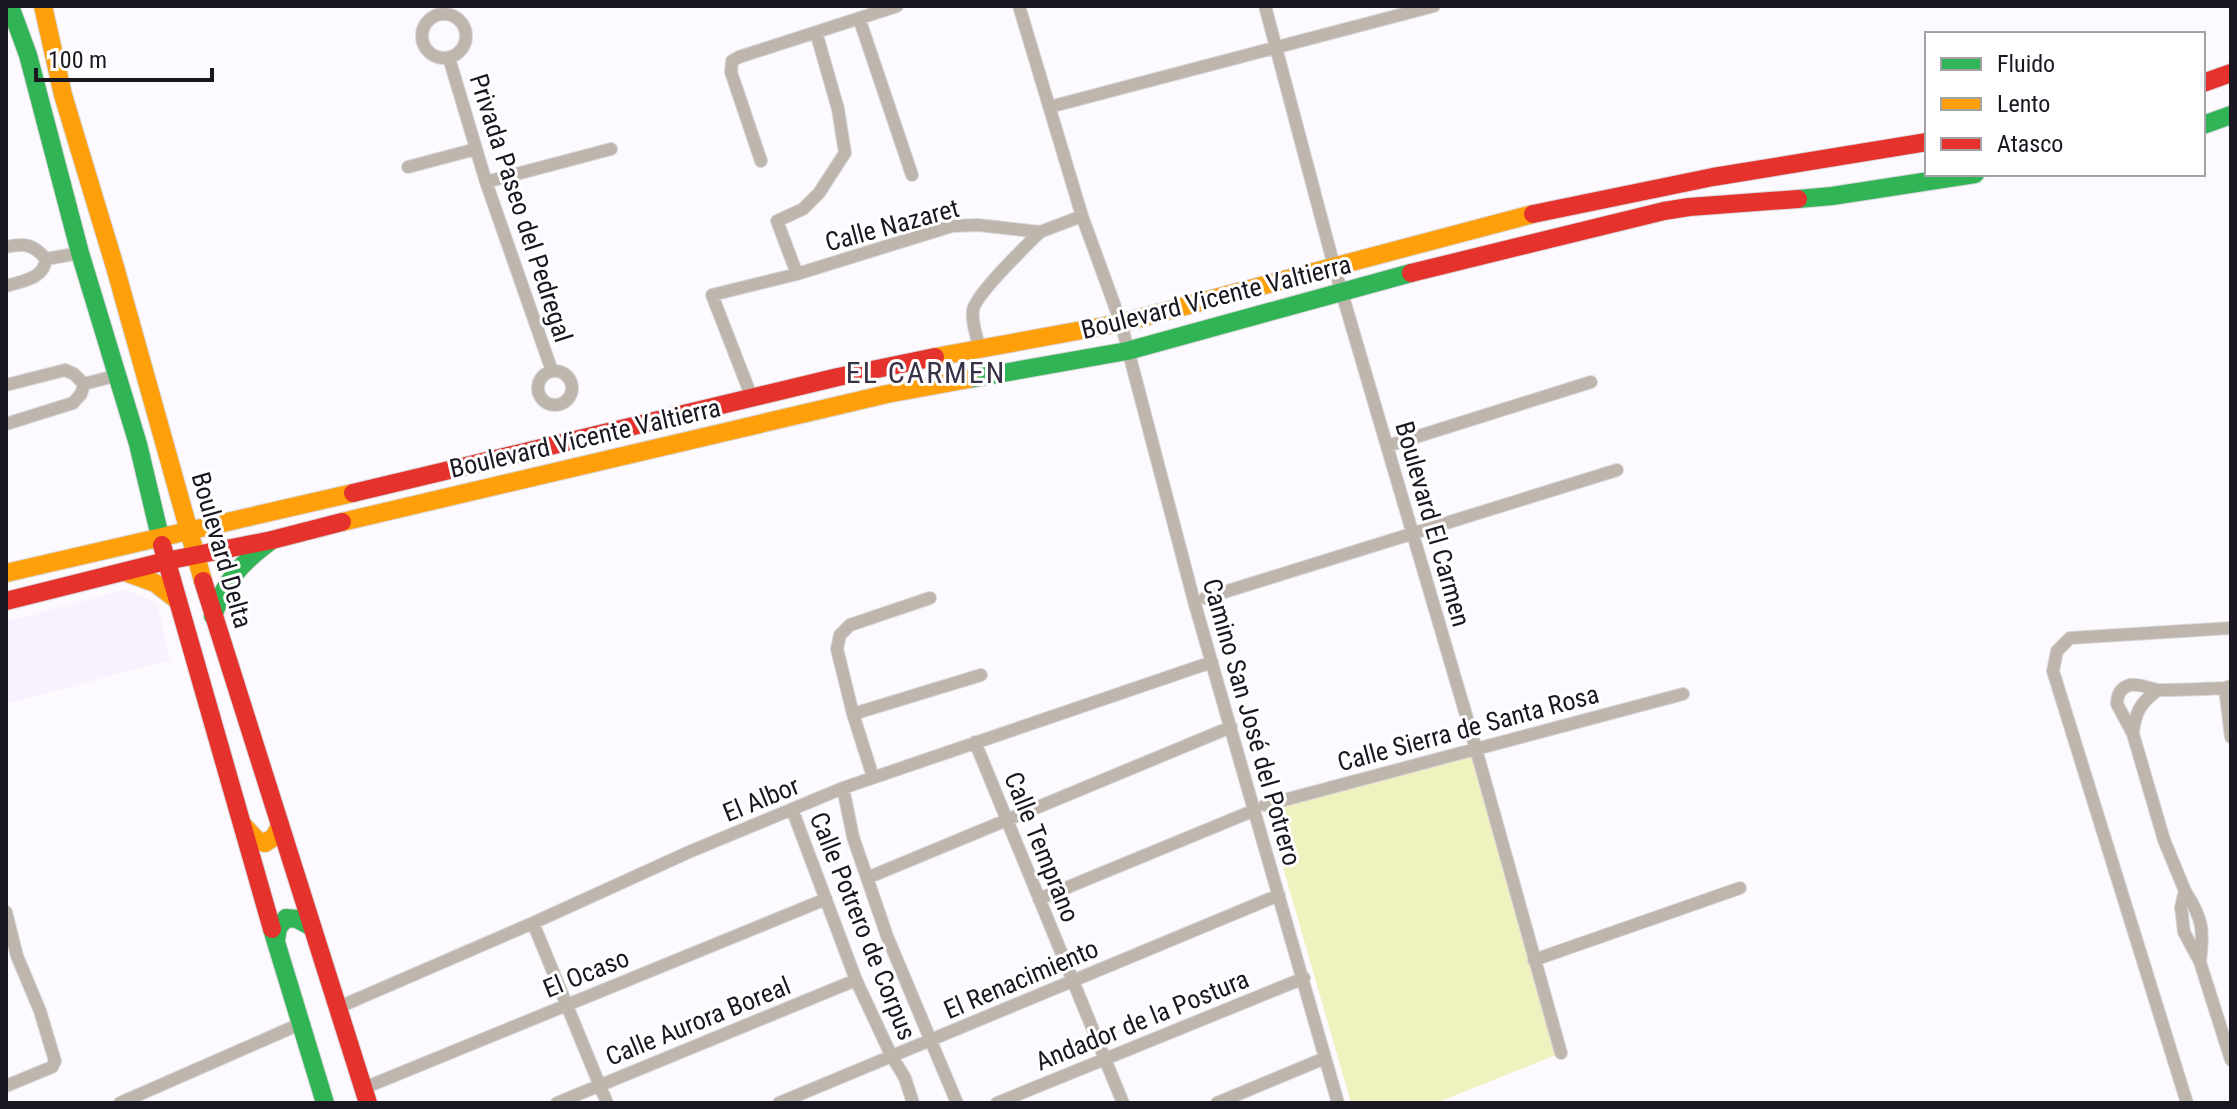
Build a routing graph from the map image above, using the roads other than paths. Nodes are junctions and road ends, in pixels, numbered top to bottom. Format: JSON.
{"nodes":[{"id":1,"x":43,"y":6,"type":"edge"},
{"id":2,"x":897,"y":6,"type":"edge"},
{"id":3,"x":1019,"y":6,"type":"edge"},
{"id":4,"x":1265,"y":6,"type":"edge"},
{"id":5,"x":1434,"y":6,"type":"edge"},
{"id":6,"x":438,"y":10,"type":"edge"},
{"id":7,"x":10,"y":11,"type":"edge"},
{"id":8,"x":859,"y":18,"type":"junction"},
{"id":9,"x":816,"y":32,"type":"junction"},
{"id":10,"x":1277,"y":47,"type":"junction"},
{"id":11,"x":449,"y":58,"type":"junction"},
{"id":12,"x":2231,"y":73,"type":"edge"},
{"id":13,"x":2205,"y":82,"type":"edge"},
{"id":14,"x":1057,"y":105,"type":"dead end"},
{"id":15,"x":2231,"y":115,"type":"edge"},
{"id":16,"x":2205,"y":124,"type":"edge"},
{"id":17,"x":1925,"y":142,"type":"edge"},
{"id":18,"x":476,"y":149,"type":"junction"},
{"id":19,"x":611,"y":149,"type":"dead end"},
{"id":20,"x":761,"y":161,"type":"dead end"},
{"id":21,"x":408,"y":167,"type":"dead end"},
{"id":22,"x":912,"y":175,"type":"dead end"},
{"id":23,"x":1962,"y":176,"type":"edge"},
{"id":24,"x":486,"y":182,"type":"junction"},
{"id":25,"x":1082,"y":216,"type":"junction"},
{"id":26,"x":1040,"y":232,"type":"junction"},
{"id":27,"x":6,"y":247,"type":"edge"},
{"id":28,"x":80,"y":253,"type":"junction"},
{"id":29,"x":46,"y":259,"type":"junction"},
{"id":30,"x":1334,"y":266,"type":"junction"},
{"id":31,"x":115,"y":267,"type":"junction"},
{"id":32,"x":797,"y":274,"type":"junction"},
{"id":33,"x":87,"y":276,"type":"junction"},
{"id":34,"x":6,"y":286,"type":"edge"},
{"id":35,"x":1342,"y":292,"type":"junction"},
{"id":36,"x":1121,"y":323,"type":"junction"},
{"id":37,"x":979,"y":347,"type":"junction"},
{"id":38,"x":1127,"y":351,"type":"junction"},
{"id":39,"x":552,"y":371,"type":"dead end"},
{"id":40,"x":118,"y":375,"type":"junction"},
{"id":41,"x":1591,"y":382,"type":"dead end"},
{"id":42,"x":84,"y":384,"type":"junction"},
{"id":43,"x":6,"y":385,"type":"edge"},
{"id":44,"x":752,"y":398,"type":"junction"},
{"id":45,"x":6,"y":424,"type":"edge"},
{"id":46,"x":163,"y":438,"type":"junction"},
{"id":47,"x":138,"y":444,"type":"junction"},
{"id":48,"x":1387,"y":446,"type":"junction"},
{"id":49,"x":1617,"y":470,"type":"dead end"},
{"id":50,"x":190,"y":532,"type":"junction"},
{"id":51,"x":1412,"y":534,"type":"junction"},
{"id":52,"x":160,"y":538,"type":"junction"},
{"id":53,"x":272,"y":540,"type":"junction"},
{"id":54,"x":195,"y":554,"type":"junction"},
{"id":55,"x":166,"y":561,"type":"junction"},
{"id":56,"x":125,"y":572,"type":"junction"},
{"id":57,"x":6,"y":573,"type":"edge"},
{"id":58,"x":930,"y":598,"type":"dead end"},
{"id":59,"x":1205,"y":598,"type":"dead end"},
{"id":60,"x":177,"y":600,"type":"junction"},
{"id":61,"x":6,"y":601,"type":"edge"},
{"id":62,"x":213,"y":616,"type":"junction"},
{"id":63,"x":2231,"y":628,"type":"edge"},
{"id":64,"x":1212,"y":662,"type":"junction"},
{"id":65,"x":981,"y":675,"type":"dead end"},
{"id":66,"x":2228,"y":687,"type":"edge"},
{"id":67,"x":2158,"y":690,"type":"junction"},
{"id":68,"x":1683,"y":694,"type":"dead end"},
{"id":69,"x":853,"y":714,"type":"junction"},
{"id":70,"x":1231,"y":727,"type":"junction"},
{"id":71,"x":2133,"y":734,"type":"junction"},
{"id":72,"x":2231,"y":737,"type":"edge"},
{"id":73,"x":975,"y":742,"type":"junction"},
{"id":74,"x":1476,"y":749,"type":"junction"},
{"id":75,"x":873,"y":777,"type":"junction"},
{"id":76,"x":843,"y":788,"type":"junction"},
{"id":77,"x":1260,"y":807,"type":"junction"},
{"id":78,"x":792,"y":809,"type":"junction"},
{"id":79,"x":1007,"y":820,"type":"junction"},
{"id":80,"x":242,"y":824,"type":"junction"},
{"id":81,"x":280,"y":826,"type":"junction"},
{"id":82,"x":867,"y":878,"type":"junction"},
{"id":83,"x":1740,"y":888,"type":"dead end"},
{"id":84,"x":2185,"y":891,"type":"junction"},
{"id":85,"x":1279,"y":895,"type":"junction"},
{"id":86,"x":826,"y":899,"type":"junction"},
{"id":87,"x":1039,"y":899,"type":"junction"},
{"id":88,"x":6,"y":912,"type":"edge"},
{"id":89,"x":533,"y":923,"type":"junction"},
{"id":90,"x":310,"y":926,"type":"junction"},
{"id":91,"x":276,"y":941,"type":"junction"},
{"id":92,"x":1534,"y":960,"type":"junction"},
{"id":93,"x":2200,"y":962,"type":"junction"},
{"id":94,"x":1304,"y":978,"type":"junction"},
{"id":95,"x":856,"y":980,"type":"junction"},
{"id":96,"x":1073,"y":981,"type":"junction"},
{"id":97,"x":567,"y":1005,"type":"junction"},
{"id":98,"x":339,"y":1007,"type":"junction"},
{"id":99,"x":300,"y":1024,"type":"junction"},
{"id":100,"x":928,"y":1041,"type":"junction"},
{"id":101,"x":896,"y":1053,"type":"junction"},
{"id":102,"x":1561,"y":1053,"type":"dead end"},
{"id":103,"x":2230,"y":1055,"type":"edge"},
{"id":104,"x":1325,"y":1058,"type":"junction"},
{"id":105,"x":1105,"y":1059,"type":"junction"},
{"id":106,"x":600,"y":1085,"type":"junction"},
{"id":107,"x":6,"y":1086,"type":"edge"},
{"id":108,"x":366,"y":1095,"type":"edge"},
{"id":109,"x":120,"y":1103,"type":"edge"},
{"id":110,"x":325,"y":1103,"type":"edge"},
{"id":111,"x":557,"y":1103,"type":"edge"},
{"id":112,"x":607,"y":1103,"type":"edge"},
{"id":113,"x":779,"y":1103,"type":"edge"},
{"id":114,"x":913,"y":1103,"type":"edge"},
{"id":115,"x":957,"y":1103,"type":"edge"},
{"id":116,"x":997,"y":1103,"type":"edge"},
{"id":117,"x":1123,"y":1103,"type":"edge"},
{"id":118,"x":1217,"y":1103,"type":"edge"},
{"id":119,"x":1338,"y":1103,"type":"edge"},
{"id":120,"x":2187,"y":1103,"type":"edge"}],
"edges":[{"from":1,"to":31,"type":"main road","name":"Boulevard Delta"},
{"from":2,"to":8,"type":"street"},
{"from":3,"to":25,"type":"street","name":"Camino San José del Potrero"},
{"from":4,"to":10,"type":"street","name":"Boulevard El Carmen"},
{"from":5,"to":10,"type":"street"},
{"from":6,"to":11,"type":"street"},
{"from":6,"to":11,"type":"street"},
{"from":7,"to":28,"type":"main road","name":"Boulevard Delta"},
{"from":8,"to":9,"type":"street"},
{"from":8,"to":22,"type":"street"},
{"from":9,"to":20,"type":"street"},
{"from":9,"to":32,"type":"street"},
{"from":10,"to":14,"type":"street"},
{"from":10,"to":30,"type":"street","name":"Boulevard El Carmen"},
{"from":11,"to":18,"type":"street","name":"Privada Paseo del Pedregal"},
{"from":12,"to":13,"type":"main road"},
{"from":15,"to":16,"type":"main road"},
{"from":17,"to":30,"type":"main road","name":"Boulevard Vicente Valtierra"},
{"from":18,"to":21,"type":"street"},
{"from":18,"to":24,"type":"street","name":"Privada Paseo del Pedregal"},
{"from":19,"to":24,"type":"street"},
{"from":23,"to":35,"type":"main road","name":"Boulevard Vicente Valtierra"},
{"from":24,"to":39,"type":"street","name":"Privada Paseo del Pedregal"},
{"from":25,"to":26,"type":"street","name":"Calle Nazaret"},
{"from":25,"to":36,"type":"street","name":"Camino San José del Potrero"},
{"from":26,"to":32,"type":"street","name":"Calle Nazaret"},
{"from":26,"to":37,"type":"street"},
{"from":27,"to":29,"type":"street"},
{"from":28,"to":29,"type":"street"},
{"from":28,"to":33,"type":"main road","name":"Boulevard Delta"},
{"from":29,"to":34,"type":"street"},
{"from":30,"to":35,"type":"street","name":"Boulevard El Carmen"},
{"from":30,"to":36,"type":"main road","name":"Boulevard Vicente Valtierra"},
{"from":31,"to":33,"type":"main road"},
{"from":31,"to":46,"type":"main road","name":"Boulevard Delta"},
{"from":32,"to":44,"type":"street","name":"Calle Nazaret"},
{"from":33,"to":40,"type":"main road","name":"Boulevard Delta"},
{"from":35,"to":38,"type":"main road","name":"Boulevard Vicente Valtierra"},
{"from":35,"to":48,"type":"street","name":"Boulevard El Carmen"},
{"from":36,"to":37,"type":"main road","name":"Boulevard Vicente Valtierra"},
{"from":36,"to":38,"type":"street","name":"Camino San José del Potrero"},
{"from":37,"to":44,"type":"main road","name":"Boulevard Vicente Valtierra"},
{"from":38,"to":53,"type":"main road","name":"Boulevard Vicente Valtierra"},
{"from":38,"to":64,"type":"street","name":"Camino San José del Potrero"},
{"from":40,"to":42,"type":"street"},
{"from":40,"to":47,"type":"main road","name":"Boulevard Delta"},
{"from":41,"to":48,"type":"street"},
{"from":42,"to":43,"type":"street"},
{"from":42,"to":45,"type":"street"},
{"from":44,"to":50,"type":"main road","name":"Boulevard Vicente Valtierra"},
{"from":46,"to":47,"type":"main road"},
{"from":46,"to":50,"type":"main road","name":"Boulevard Delta"},
{"from":47,"to":52,"type":"main road","name":"Boulevard Delta"},
{"from":48,"to":51,"type":"street","name":"Boulevard El Carmen"},
{"from":49,"to":51,"type":"street"},
{"from":50,"to":52,"type":"main road","name":"Boulevard Vicente Valtierra"},
{"from":50,"to":54,"type":"main road","name":"Boulevard Delta"},
{"from":51,"to":59,"type":"street"},
{"from":51,"to":74,"type":"street","name":"Boulevard El Carmen"},
{"from":52,"to":55,"type":"main road","name":"Boulevard Delta"},
{"from":52,"to":57,"type":"main road","name":"Boulevard Vicente Valtierra"},
{"from":53,"to":54,"type":"main road","name":"Boulevard Vicente Valtierra"},
{"from":53,"to":62,"type":"main road"},
{"from":54,"to":55,"type":"main road","name":"Boulevard Vicente Valtierra"},
{"from":54,"to":62,"type":"main road","name":"Boulevard Delta"},
{"from":55,"to":56,"type":"main road","name":"Boulevard Vicente Valtierra"},
{"from":55,"to":60,"type":"main road","name":"Boulevard Delta"},
{"from":56,"to":60,"type":"main road"},
{"from":56,"to":61,"type":"main road","name":"Boulevard Vicente Valtierra"},
{"from":58,"to":69,"type":"street"},
{"from":60,"to":80,"type":"main road","name":"Boulevard Delta"},
{"from":62,"to":81,"type":"main road","name":"Boulevard Delta"},
{"from":63,"to":120,"type":"street"},
{"from":64,"to":70,"type":"street","name":"Camino San José del Potrero"},
{"from":64,"to":73,"type":"street","name":"El Albor"},
{"from":65,"to":69,"type":"street"},
{"from":66,"to":67,"type":"street"},
{"from":66,"to":72,"type":"street"},
{"from":67,"to":71,"type":"street"},
{"from":67,"to":71,"type":"street"},
{"from":68,"to":74,"type":"street","name":"Calle Sierra de Santa Rosa"},
{"from":69,"to":75,"type":"street"},
{"from":70,"to":77,"type":"street","name":"Camino San José del Potrero"},
{"from":70,"to":79,"type":"street"},
{"from":71,"to":84,"type":"street"},
{"from":73,"to":75,"type":"street","name":"El Albor"},
{"from":73,"to":79,"type":"street","name":"Calle Temprano"},
{"from":74,"to":77,"type":"street","name":"Calle Sierra de Santa Rosa"},
{"from":74,"to":92,"type":"street","name":"Boulevard El Carmen"},
{"from":75,"to":76,"type":"street","name":"El Albor"},
{"from":76,"to":78,"type":"street","name":"El Albor"},
{"from":76,"to":82,"type":"street"},
{"from":77,"to":85,"type":"street","name":"Camino San José del Potrero"},
{"from":77,"to":87,"type":"street"},
{"from":78,"to":86,"type":"street","name":"Calle Potrero de Corpus"},
{"from":78,"to":89,"type":"street","name":"El Albor"},
{"from":79,"to":82,"type":"street"},
{"from":79,"to":87,"type":"street","name":"Calle Temprano"},
{"from":80,"to":81,"type":"main road"},
{"from":80,"to":91,"type":"main road","name":"Boulevard Delta"},
{"from":81,"to":90,"type":"main road","name":"Boulevard Delta"},
{"from":82,"to":100,"type":"street"},
{"from":83,"to":92,"type":"street"},
{"from":84,"to":93,"type":"street"},
{"from":84,"to":93,"type":"street"},
{"from":85,"to":94,"type":"street","name":"Camino San José del Potrero"},
{"from":85,"to":96,"type":"street","name":"El Renacimiento"},
{"from":86,"to":95,"type":"street","name":"Calle Potrero de Corpus"},
{"from":86,"to":97,"type":"street","name":"El Ocaso"},
{"from":87,"to":96,"type":"street","name":"Calle Temprano"},
{"from":88,"to":107,"type":"street"},
{"from":89,"to":97,"type":"street"},
{"from":89,"to":98,"type":"street","name":"El Albor"},
{"from":90,"to":91,"type":"main road"},
{"from":90,"to":98,"type":"main road","name":"Boulevard Delta"},
{"from":91,"to":99,"type":"main road","name":"Boulevard Delta"},
{"from":92,"to":102,"type":"street","name":"Boulevard El Carmen"},
{"from":93,"to":103,"type":"street"},
{"from":94,"to":104,"type":"street","name":"Camino San José del Potrero"},
{"from":94,"to":105,"type":"street","name":"Andador de la Postura"},
{"from":95,"to":101,"type":"street","name":"Calle Potrero de Corpus"},
{"from":95,"to":106,"type":"street","name":"Calle Aurora Boreal"},
{"from":96,"to":100,"type":"street","name":"El Renacimiento"},
{"from":96,"to":105,"type":"street","name":"Calle Temprano"},
{"from":97,"to":106,"type":"street"},
{"from":97,"to":108,"type":"street","name":"El Ocaso"},
{"from":98,"to":108,"type":"main road","name":"Boulevard Delta"},
{"from":99,"to":109,"type":"street"},
{"from":99,"to":110,"type":"main road","name":"Boulevard Delta"},
{"from":100,"to":101,"type":"street","name":"El Renacimiento"},
{"from":100,"to":115,"type":"street"},
{"from":101,"to":113,"type":"street","name":"El Renacimiento"},
{"from":101,"to":114,"type":"street","name":"Calle Potrero de Corpus"},
{"from":104,"to":118,"type":"street"},
{"from":104,"to":119,"type":"street","name":"Camino San José del Potrero"},
{"from":105,"to":116,"type":"street","name":"Andador de la Postura"},
{"from":105,"to":117,"type":"street","name":"Calle Temprano"},
{"from":106,"to":111,"type":"street","name":"Calle Aurora Boreal"},
{"from":106,"to":112,"type":"street"}]}
